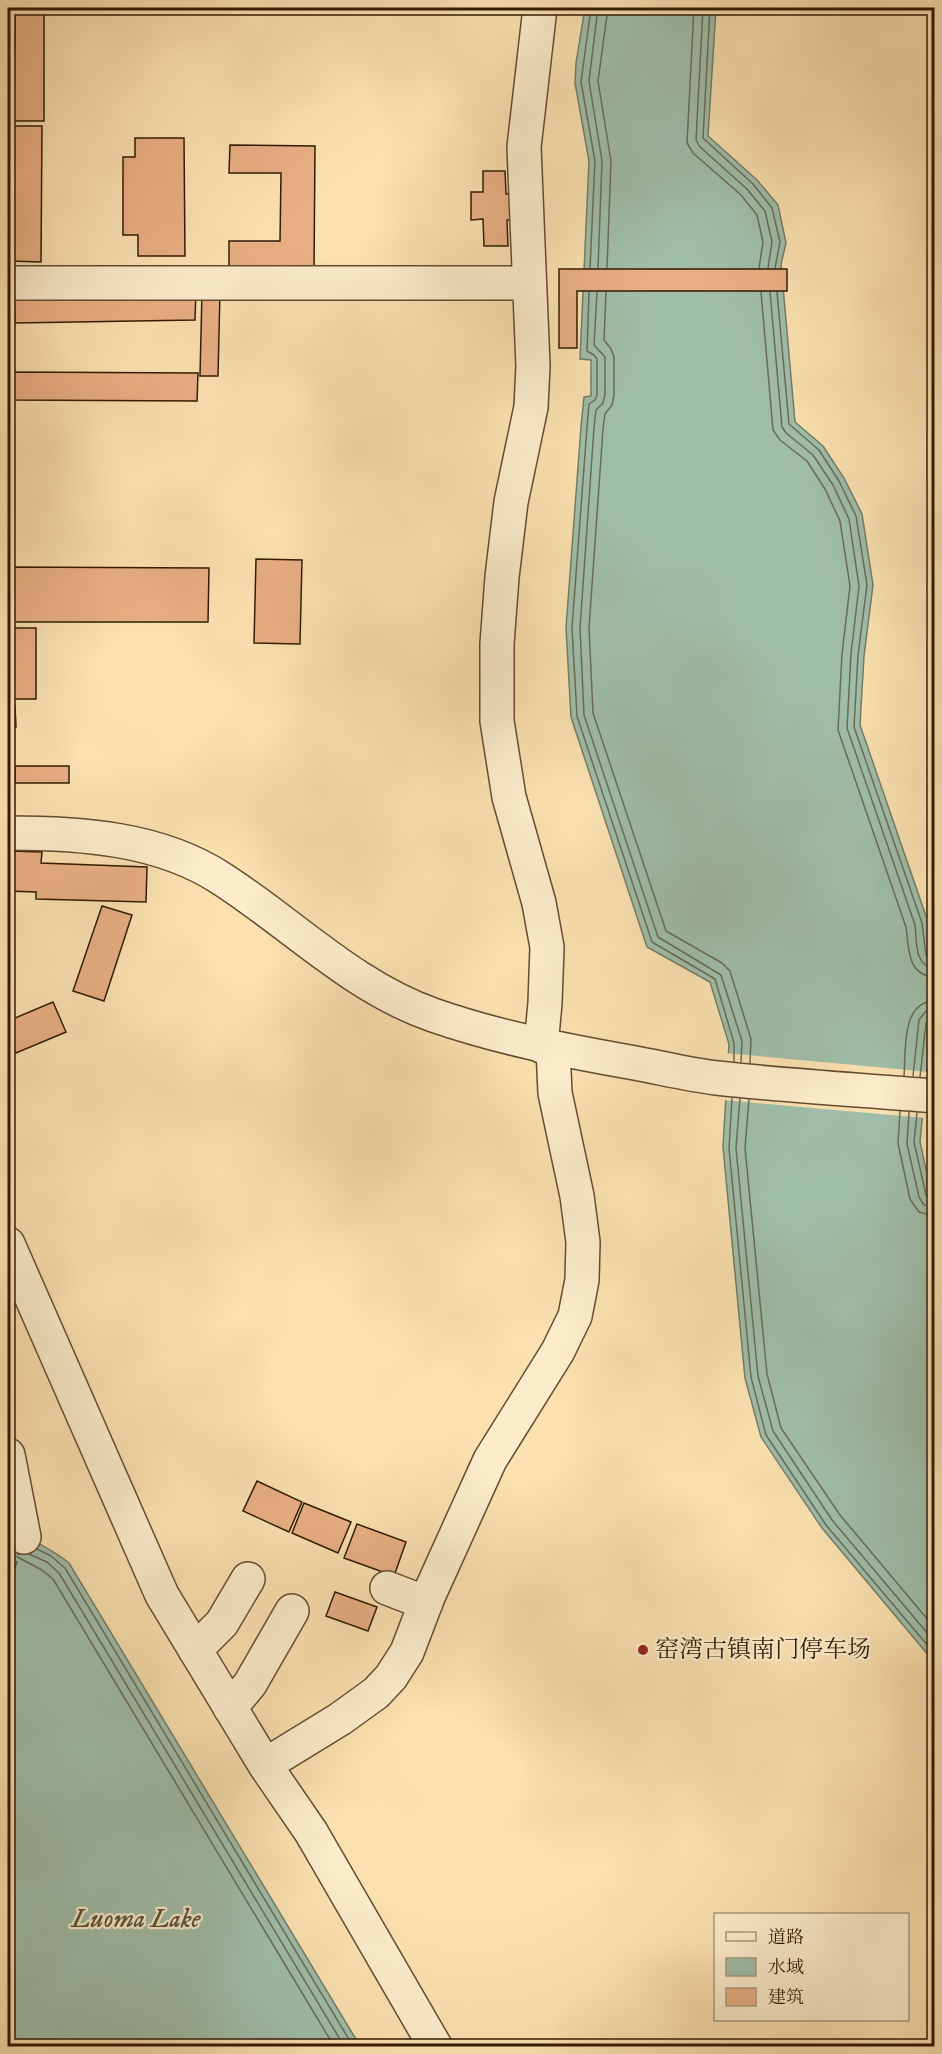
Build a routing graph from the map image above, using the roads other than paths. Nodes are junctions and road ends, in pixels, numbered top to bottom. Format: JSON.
{"nodes":[{"id":1,"x":540,"y":8,"type":"edge"},
{"id":2,"x":8,"y":283,"type":"edge"},
{"id":3,"x":529,"y":284,"type":"junction"},
{"id":4,"x":8,"y":832,"type":"edge"},
{"id":5,"x":547,"y":1047,"type":"junction"},
{"id":6,"x":934,"y":1096,"type":"edge"},
{"id":7,"x":11,"y":1260,"type":"edge"},
{"id":8,"x":8,"y":1455,"type":"edge"},
{"id":9,"x":24,"y":1537,"type":"dead end"},
{"id":10,"x":248,"y":1579,"type":"dead end"},
{"id":11,"x":387,"y":1588,"type":"dead end"},
{"id":12,"x":426,"y":1603,"type":"junction"},
{"id":13,"x":292,"y":1611,"type":"dead end"},
{"id":14,"x":195,"y":1650,"type":"junction"},
{"id":15,"x":230,"y":1708,"type":"junction"},
{"id":16,"x":265,"y":1765,"type":"junction"},
{"id":17,"x":435,"y":2046,"type":"edge"}],
"edges":[{"from":1,"to":3,"type":"street"},
{"from":2,"to":3,"type":"street"},
{"from":3,"to":5,"type":"street"},
{"from":4,"to":5,"type":"street"},
{"from":5,"to":6,"type":"street"},
{"from":5,"to":12,"type":"street"},
{"from":7,"to":14,"type":"street"},
{"from":8,"to":9,"type":"street"},
{"from":10,"to":14,"type":"street"},
{"from":11,"to":12,"type":"street"},
{"from":12,"to":16,"type":"street"},
{"from":13,"to":15,"type":"street"},
{"from":14,"to":15,"type":"street"},
{"from":15,"to":16,"type":"street"},
{"from":16,"to":17,"type":"street"}]}
